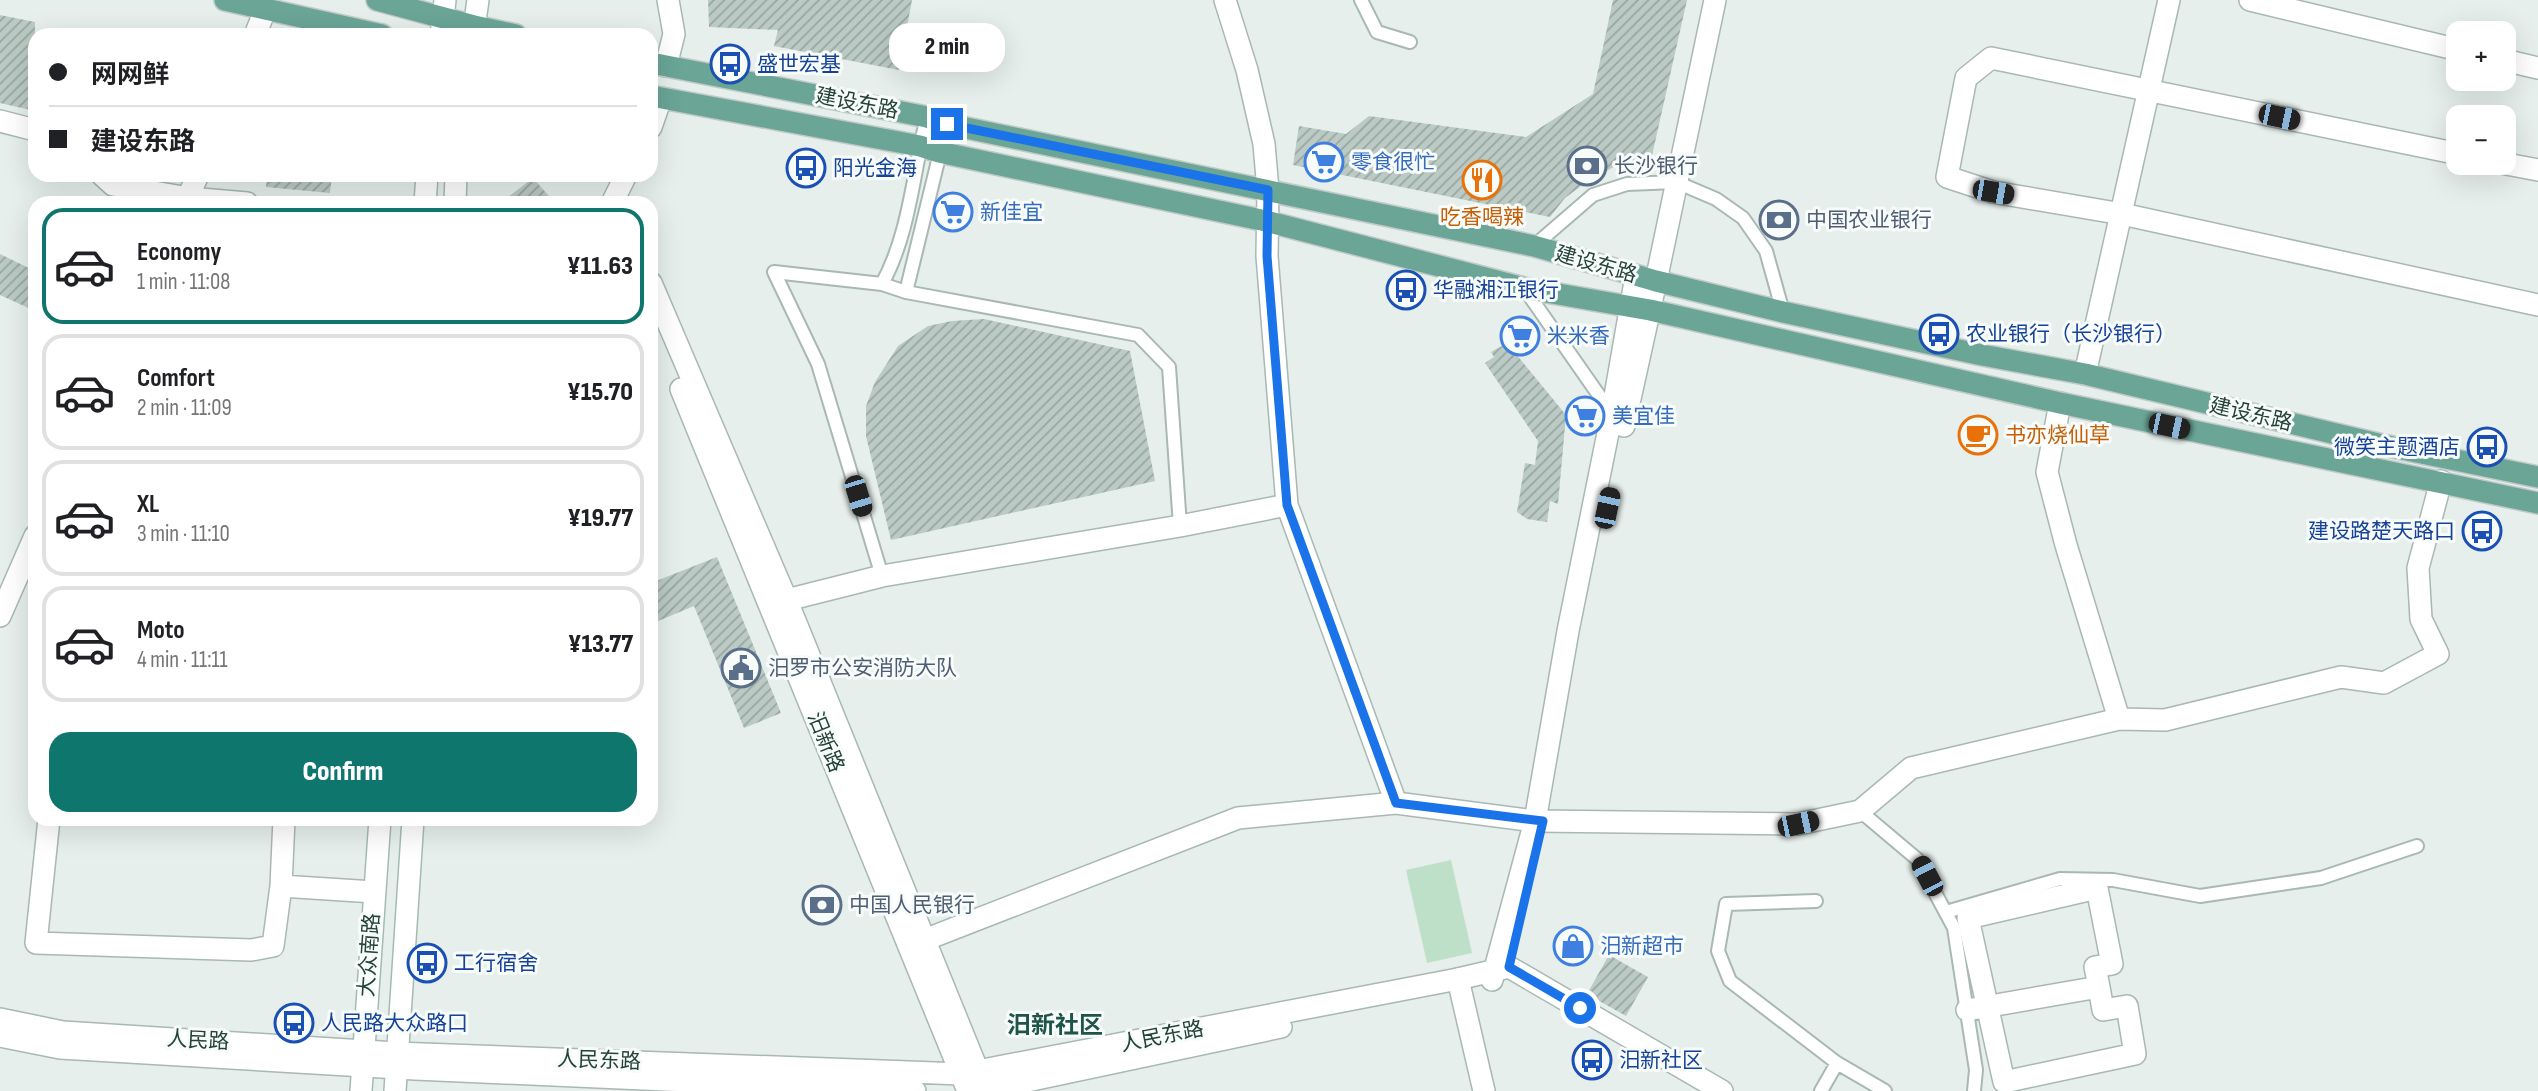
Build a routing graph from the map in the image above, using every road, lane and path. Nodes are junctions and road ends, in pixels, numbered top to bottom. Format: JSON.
{"nodes":[{"id":1,"x":225,"y":0,"type":"edge"},
{"id":2,"x":377,"y":0,"type":"edge"},
{"id":3,"x":478,"y":0,"type":"edge"},
{"id":4,"x":668,"y":0,"type":"edge"},
{"id":5,"x":1225,"y":0,"type":"edge"},
{"id":6,"x":1361,"y":0,"type":"edge"},
{"id":7,"x":1715,"y":0,"type":"edge"},
{"id":8,"x":2169,"y":0,"type":"edge"},
{"id":9,"x":2250,"y":0,"type":"edge"},
{"id":10,"x":266,"y":8,"type":"junction"},
{"id":11,"x":443,"y":17,"type":"edge"},
{"id":12,"x":258,"y":28,"type":"edge"},
{"id":13,"x":344,"y":28,"type":"edge"},
{"id":14,"x":467,"y":28,"type":"edge"},
{"id":15,"x":473,"y":28,"type":"edge"},
{"id":16,"x":1410,"y":42,"type":"dead end"},
{"id":17,"x":2446,"y":47,"type":"edge"},
{"id":18,"x":2516,"y":63,"type":"edge"},
{"id":19,"x":659,"y":64,"type":"edge"},
{"id":20,"x":2538,"y":68,"type":"edge"},
{"id":21,"x":2150,"y":90,"type":"junction"},
{"id":22,"x":658,"y":97,"type":"edge"},
{"id":23,"x":0,"y":121,"type":"edge"},
{"id":24,"x":937,"y":121,"type":"junction"},
{"id":25,"x":28,"y":128,"type":"edge"},
{"id":26,"x":929,"y":149,"type":"junction"},
{"id":27,"x":2446,"y":151,"type":"edge"},
{"id":28,"x":2516,"y":166,"type":"edge"},
{"id":29,"x":2538,"y":170,"type":"edge"},
{"id":30,"x":110,"y":182,"type":"edge"},
{"id":31,"x":1676,"y":182,"type":"junction"},
{"id":32,"x":1268,"y":190,"type":"junction"},
{"id":33,"x":164,"y":196,"type":"edge"},
{"id":34,"x":2122,"y":214,"type":"junction"},
{"id":35,"x":1266,"y":221,"type":"junction"},
{"id":36,"x":1534,"y":246,"type":"junction"},
{"id":37,"x":1646,"y":279,"type":"junction"},
{"id":38,"x":883,"y":284,"type":"junction"},
{"id":39,"x":1524,"y":288,"type":"junction"},
{"id":40,"x":906,"y":292,"type":"junction"},
{"id":41,"x":658,"y":301,"type":"edge"},
{"id":42,"x":2538,"y":305,"type":"edge"},
{"id":43,"x":1640,"y":309,"type":"junction"},
{"id":44,"x":1783,"y":312,"type":"junction"},
{"id":45,"x":658,"y":332,"type":"edge"},
{"id":46,"x":2085,"y":374,"type":"junction"},
{"id":47,"x":2060,"y":403,"type":"junction"},
{"id":48,"x":1617,"y":421,"type":"junction"},
{"id":49,"x":2538,"y":477,"type":"edge"},
{"id":50,"x":2441,"y":481,"type":"junction"},
{"id":51,"x":2538,"y":503,"type":"edge"},
{"id":52,"x":1287,"y":505,"type":"junction"},
{"id":53,"x":1180,"y":526,"type":"junction"},
{"id":54,"x":28,"y":552,"type":"edge"},
{"id":55,"x":883,"y":576,"type":"junction"},
{"id":56,"x":778,"y":603,"type":"junction"},
{"id":57,"x":0,"y":616,"type":"edge"},
{"id":58,"x":2119,"y":719,"type":"junction"},
{"id":59,"x":1396,"y":803,"type":"junction"},
{"id":60,"x":1860,"y":811,"type":"junction"},
{"id":61,"x":1539,"y":821,"type":"junction"},
{"id":62,"x":48,"y":826,"type":"edge"},
{"id":63,"x":284,"y":826,"type":"edge"},
{"id":64,"x":379,"y":826,"type":"edge"},
{"id":65,"x":413,"y":826,"type":"edge"},
{"id":66,"x":2417,"y":846,"type":"dead end"},
{"id":67,"x":281,"y":886,"type":"junction"},
{"id":68,"x":374,"y":892,"type":"junction"},
{"id":69,"x":1816,"y":901,"type":"dead end"},
{"id":70,"x":1946,"y":912,"type":"junction"},
{"id":71,"x":917,"y":943,"type":"junction"},
{"id":72,"x":1501,"y":976,"type":"junction"},
{"id":73,"x":1460,"y":984,"type":"junction"},
{"id":74,"x":2099,"y":987,"type":"junction"},
{"id":75,"x":1977,"y":1008,"type":"junction"},
{"id":76,"x":0,"y":1018,"type":"edge"},
{"id":77,"x":0,"y":1036,"type":"edge"},
{"id":78,"x":362,"y":1058,"type":"junction"},
{"id":79,"x":396,"y":1060,"type":"junction"},
{"id":80,"x":1837,"y":1063,"type":"junction"},
{"id":81,"x":977,"y":1085,"type":"edge"},
{"id":82,"x":361,"y":1091,"type":"edge"},
{"id":83,"x":395,"y":1091,"type":"edge"},
{"id":84,"x":915,"y":1091,"type":"edge"},
{"id":85,"x":1484,"y":1091,"type":"edge"},
{"id":86,"x":1694,"y":1091,"type":"edge"},
{"id":87,"x":1722,"y":1091,"type":"edge"},
{"id":88,"x":1821,"y":1091,"type":"edge"},
{"id":89,"x":1885,"y":1091,"type":"edge"},
{"id":90,"x":1974,"y":1091,"type":"edge"}],
"edges":[{"from":1,"to":10,"type":"main road"},
{"from":2,"to":11,"type":"main road"},
{"from":3,"to":15,"type":"street"},
{"from":4,"to":19,"type":"street"},
{"from":5,"to":32,"type":"street"},
{"from":6,"to":16,"type":"lane"},
{"from":7,"to":31,"type":"street"},
{"from":8,"to":21,"type":"street"},
{"from":9,"to":17,"type":"street"},
{"from":10,"to":12,"type":"street"},
{"from":10,"to":13,"type":"main road"},
{"from":11,"to":14,"type":"main road"},
{"from":18,"to":20,"type":"street"},
{"from":19,"to":24,"type":"main road","name":"建设东路"},
{"from":21,"to":27,"type":"street"},
{"from":21,"to":34,"type":"street"},
{"from":21,"to":34,"type":"street"},
{"from":22,"to":26,"type":"main road","name":"建设东路"},
{"from":23,"to":25,"type":"street"},
{"from":24,"to":26,"type":"lane"},
{"from":24,"to":26,"type":"lane"},
{"from":24,"to":32,"type":"main road","name":"建设东路"},
{"from":26,"to":35,"type":"main road","name":"建设东路"},
{"from":26,"to":38,"type":"lane"},
{"from":26,"to":40,"type":"lane"},
{"from":28,"to":29,"type":"street"},
{"from":30,"to":33,"type":"street"},
{"from":31,"to":36,"type":"lane"},
{"from":31,"to":37,"type":"street"},
{"from":31,"to":44,"type":"lane"},
{"from":32,"to":35,"type":"street"},
{"from":32,"to":36,"type":"main road","name":"建设东路"},
{"from":34,"to":42,"type":"street"},
{"from":34,"to":46,"type":"street"},
{"from":35,"to":39,"type":"main road","name":"建设东路"},
{"from":35,"to":52,"type":"street"},
{"from":36,"to":37,"type":"main road","name":"建设东路"},
{"from":37,"to":43,"type":"street"},
{"from":37,"to":44,"type":"main road","name":"建设东路"},
{"from":38,"to":40,"type":"lane"},
{"from":38,"to":55,"type":"lane"},
{"from":39,"to":43,"type":"main road","name":"建设东路"},
{"from":39,"to":48,"type":"lane"},
{"from":40,"to":53,"type":"lane"},
{"from":41,"to":56,"type":"street"},
{"from":43,"to":47,"type":"main road","name":"建设东路"},
{"from":43,"to":48,"type":"street"},
{"from":44,"to":46,"type":"main road","name":"建设东路"},
{"from":45,"to":56,"type":"street","name":"汨新路"},
{"from":46,"to":49,"type":"main road","name":"建设东路"},
{"from":47,"to":50,"type":"main road","name":"建设东路"},
{"from":47,"to":58,"type":"street"},
{"from":48,"to":61,"type":"street"},
{"from":50,"to":51,"type":"main road","name":"建设东路"},
{"from":50,"to":58,"type":"street"},
{"from":52,"to":53,"type":"street"},
{"from":52,"to":59,"type":"street"},
{"from":53,"to":55,"type":"street"},
{"from":54,"to":57,"type":"street"},
{"from":55,"to":56,"type":"street"},
{"from":56,"to":71,"type":"street","name":"汨新路"},
{"from":58,"to":60,"type":"street"},
{"from":59,"to":61,"type":"street"},
{"from":59,"to":71,"type":"street"},
{"from":60,"to":61,"type":"street"},
{"from":60,"to":70,"type":"lane"},
{"from":61,"to":72,"type":"street"},
{"from":62,"to":67,"type":"street"},
{"from":63,"to":67,"type":"street"},
{"from":64,"to":68,"type":"street","name":"大众南路"},
{"from":65,"to":79,"type":"street","name":"大众南路"},
{"from":66,"to":70,"type":"lane"},
{"from":67,"to":68,"type":"street"},
{"from":68,"to":78,"type":"street","name":"大众南路"},
{"from":69,"to":80,"type":"lane"},
{"from":70,"to":75,"type":"lane"},
{"from":71,"to":81,"type":"street","name":"汨新路"},
{"from":72,"to":73,"type":"street","name":"人民东路"},
{"from":72,"to":86,"type":"street"},
{"from":72,"to":87,"type":"street"},
{"from":73,"to":81,"type":"street","name":"人民东路"},
{"from":73,"to":85,"type":"street"},
{"from":74,"to":75,"type":"street"},
{"from":74,"to":75,"type":"street"},
{"from":74,"to":75,"type":"street"},
{"from":75,"to":90,"type":"lane"},
{"from":76,"to":78,"type":"street","name":"人民路"},
{"from":77,"to":78,"type":"street","name":"人民路"},
{"from":78,"to":79,"type":"street","name":"人民东路"},
{"from":78,"to":82,"type":"street","name":"大众南路"},
{"from":79,"to":81,"type":"street","name":"人民东路"},
{"from":79,"to":83,"type":"street","name":"大众南路"},
{"from":79,"to":84,"type":"street","name":"人民东路"},
{"from":80,"to":88,"type":"lane"},
{"from":80,"to":89,"type":"lane"}]}
